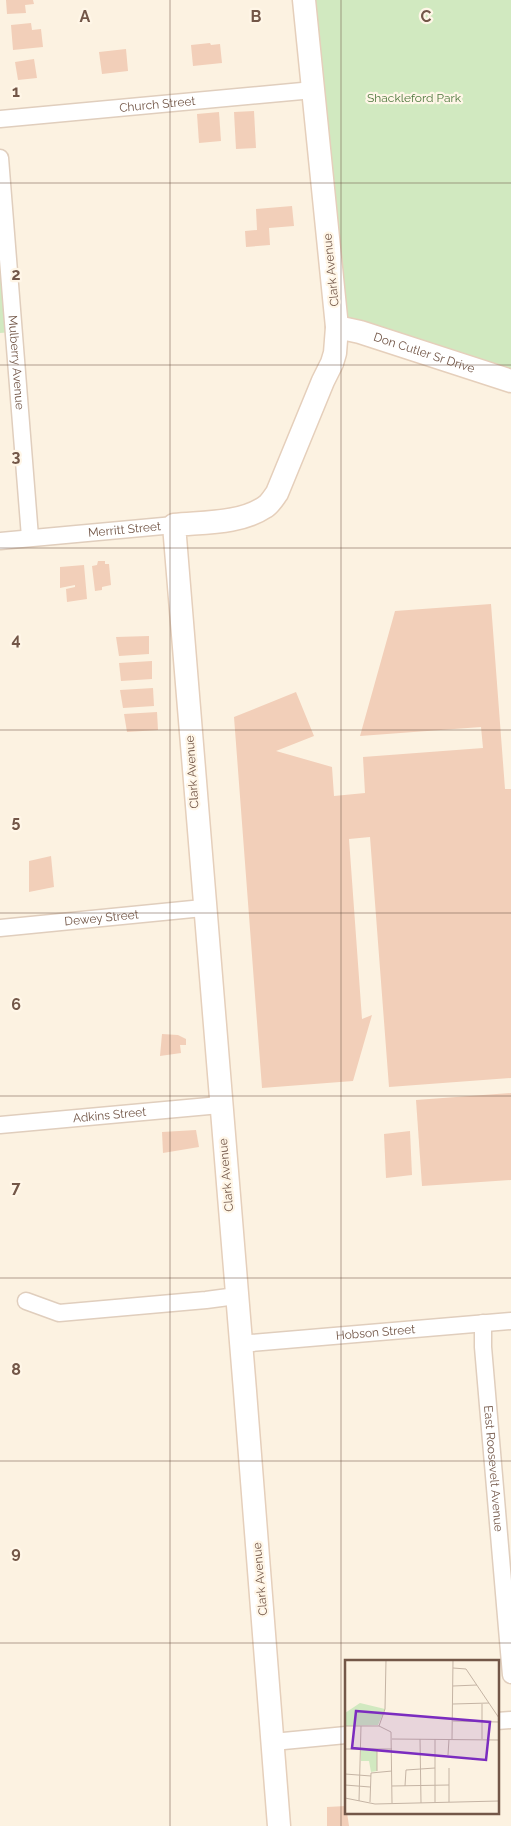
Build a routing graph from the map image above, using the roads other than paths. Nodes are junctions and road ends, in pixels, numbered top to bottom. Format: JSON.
{"nodes":[{"id":1,"x":304,"y":0,"type":"edge"},
{"id":2,"x":313,"y":90,"type":"junction"},
{"id":3,"x":0,"y":118,"type":"edge"},
{"id":4,"x":0,"y":158,"type":"edge"},
{"id":5,"x":337,"y":327,"type":"junction"},
{"id":6,"x":7,"y":334,"type":"edge"},
{"id":7,"x":511,"y":381,"type":"edge"},
{"id":8,"x":249,"y":515,"type":"joint"},
{"id":9,"x":174,"y":525,"type":"junction"},
{"id":10,"x":30,"y":538,"type":"junction"},
{"id":11,"x":0,"y":541,"type":"edge"},
{"id":12,"x":203,"y":908,"type":"junction"},
{"id":13,"x":0,"y":928,"type":"edge"},
{"id":14,"x":220,"y":1105,"type":"junction"},
{"id":15,"x":0,"y":1126,"type":"edge"},
{"id":16,"x":236,"y":1296,"type":"junction"},
{"id":17,"x":26,"y":1301,"type":"dead end"},
{"id":18,"x":511,"y":1320,"type":"edge"},
{"id":19,"x":483,"y":1323,"type":"junction"},
{"id":20,"x":240,"y":1344,"type":"junction"},
{"id":21,"x":511,"y":1675,"type":"edge"},
{"id":22,"x":511,"y":1720,"type":"edge"},
{"id":23,"x":498,"y":1721,"type":"edge"},
{"id":24,"x":345,"y":1735,"type":"edge"},
{"id":25,"x":273,"y":1742,"type":"junction"},
{"id":26,"x":279,"y":1826,"type":"edge"}],
"edges":[{"from":1,"to":2,"type":"street","name":"Clark Avenue"},
{"from":2,"to":3,"type":"street","name":"Church Street"},
{"from":2,"to":5,"type":"street","name":"Clark Avenue"},
{"from":4,"to":6,"type":"street","name":"Mulberry Avenue"},
{"from":5,"to":7,"type":"street","name":"Don Cutler Sr Drive"},
{"from":5,"to":8,"type":"street","name":"Clark Avenue"},
{"from":6,"to":10,"type":"street","name":"Mulberry Avenue"},
{"from":8,"to":9,"type":"street","name":"Merritt Street"},
{"from":9,"to":10,"type":"street","name":"Merritt Street"},
{"from":9,"to":12,"type":"street","name":"Clark Avenue"},
{"from":10,"to":11,"type":"street","name":"Merritt Street"},
{"from":12,"to":13,"type":"street","name":"Dewey Street"},
{"from":12,"to":14,"type":"street","name":"Clark Avenue"},
{"from":14,"to":15,"type":"street","name":"Adkins Street"},
{"from":14,"to":16,"type":"street","name":"Clark Avenue"},
{"from":16,"to":17,"type":"street"},
{"from":16,"to":20,"type":"street","name":"Clark Avenue"},
{"from":18,"to":19,"type":"street","name":"Hobson Street"},
{"from":19,"to":20,"type":"street","name":"Hobson Street"},
{"from":19,"to":21,"type":"street","name":"East Roosevelt Avenue"},
{"from":20,"to":25,"type":"street","name":"Clark Avenue"},
{"from":22,"to":23,"type":"street"},
{"from":24,"to":25,"type":"street"},
{"from":25,"to":26,"type":"street","name":"Clark Avenue"}]}
